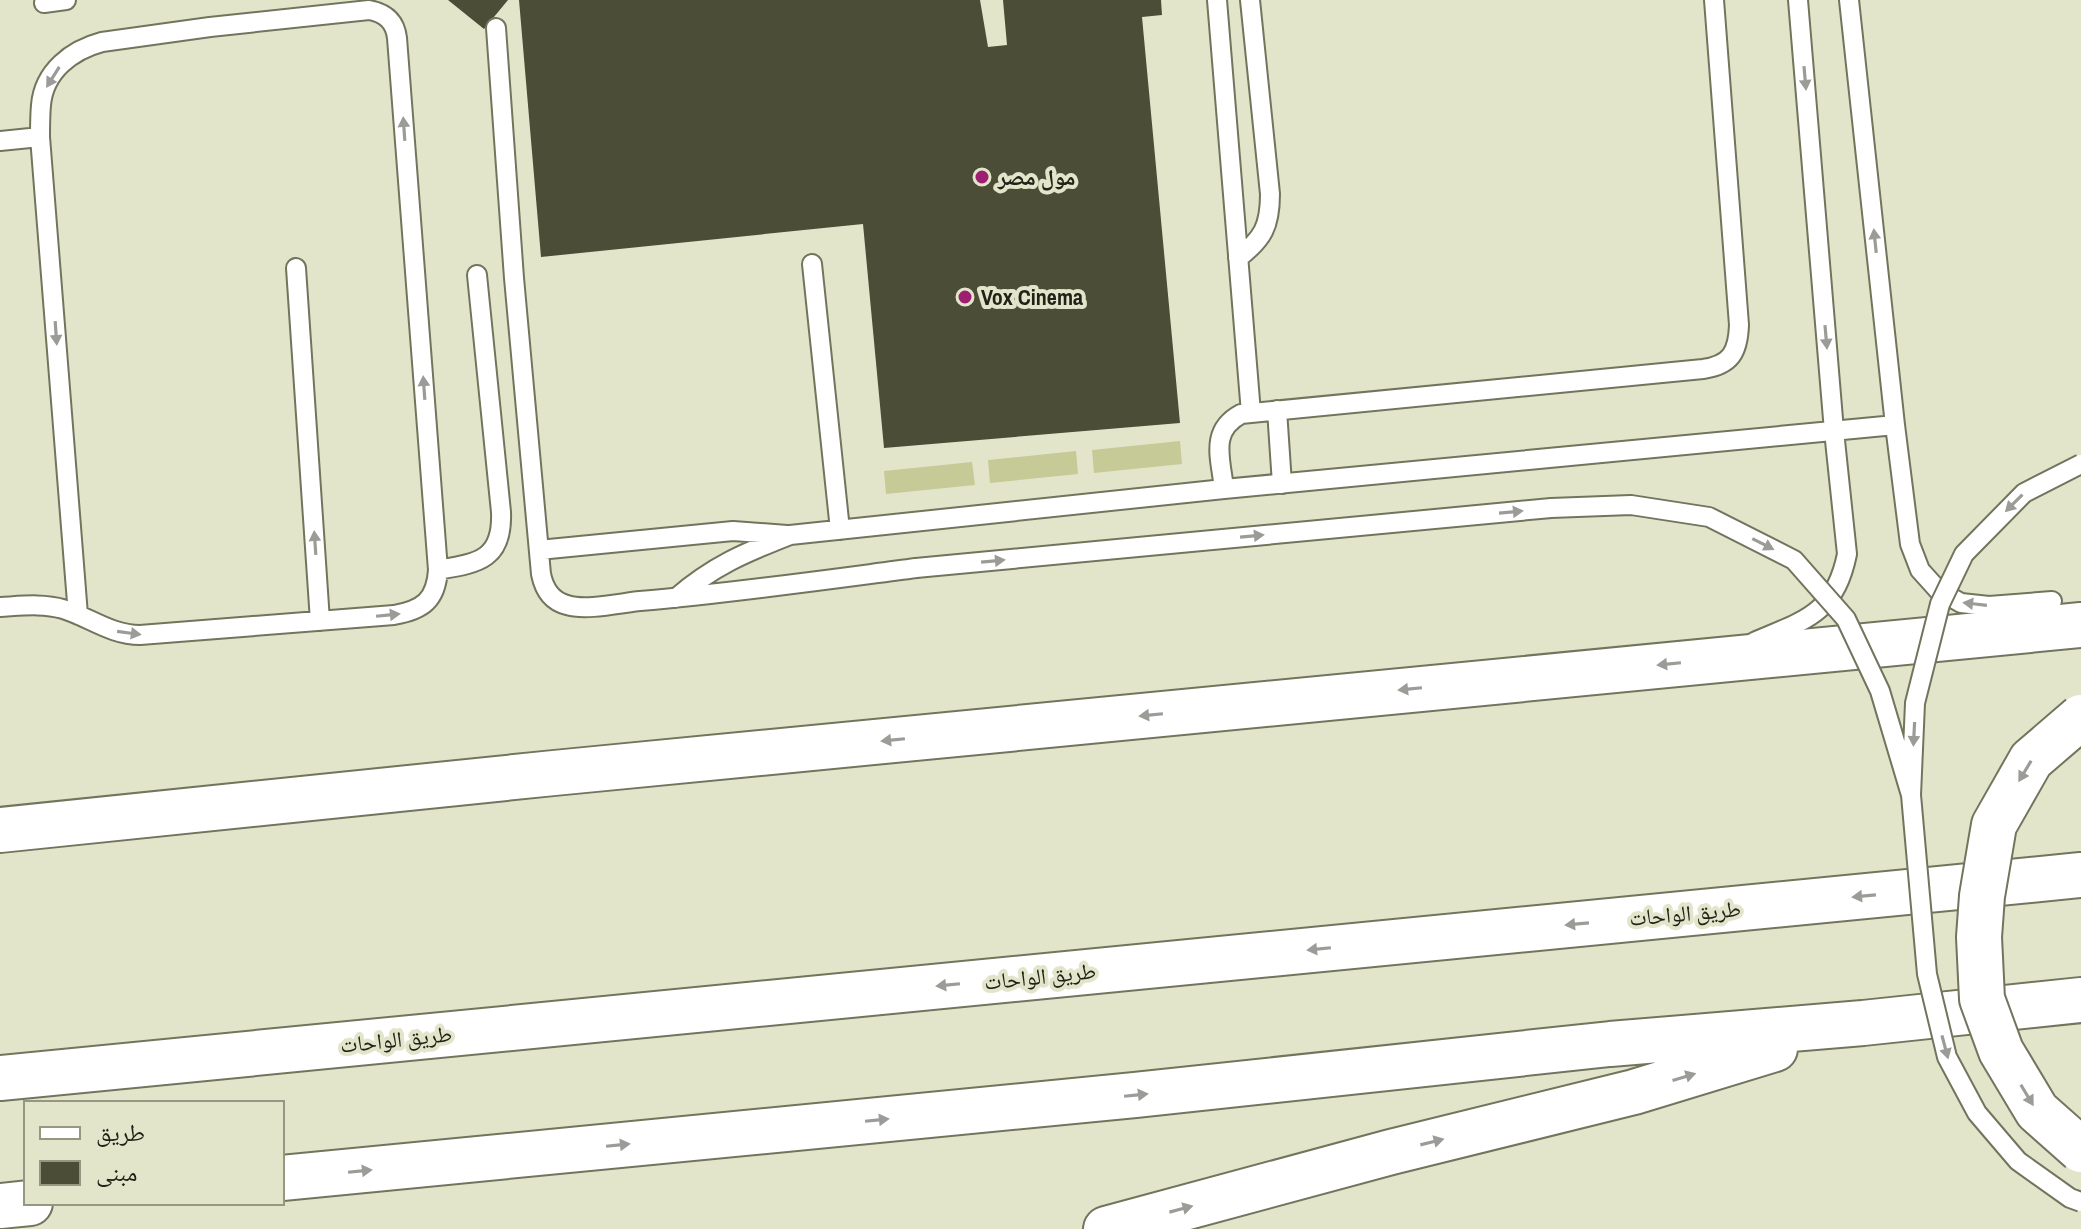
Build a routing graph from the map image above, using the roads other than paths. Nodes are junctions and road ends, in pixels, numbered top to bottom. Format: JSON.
{"nodes":[{"id":1,"x":66,"y":0,"type":"edge"},
{"id":2,"x":1217,"y":0,"type":"edge"},
{"id":3,"x":1250,"y":0,"type":"edge"},
{"id":4,"x":1714,"y":0,"type":"edge"},
{"id":5,"x":1798,"y":0,"type":"edge"},
{"id":6,"x":1849,"y":0,"type":"edge"},
{"id":7,"x":44,"y":3,"type":"dead end"},
{"id":8,"x":496,"y":28,"type":"dead end"},
{"id":9,"x":40,"y":137,"type":"junction"},
{"id":10,"x":0,"y":141,"type":"edge"},
{"id":11,"x":1238,"y":258,"type":"junction"},
{"id":12,"x":812,"y":264,"type":"dead end"},
{"id":13,"x":296,"y":268,"type":"dead end"},
{"id":14,"x":477,"y":275,"type":"dead end"},
{"id":15,"x":1277,"y":410,"type":"junction"},
{"id":16,"x":1251,"y":413,"type":"junction"},
{"id":17,"x":1895,"y":425,"type":"junction"},
{"id":18,"x":1834,"y":431,"type":"junction"},
{"id":19,"x":2081,"y":464,"type":"edge"},
{"id":20,"x":1282,"y":484,"type":"junction"},
{"id":21,"x":1224,"y":489,"type":"junction"},
{"id":22,"x":840,"y":530,"type":"junction"},
{"id":23,"x":790,"y":535,"type":"junction"},
{"id":24,"x":539,"y":550,"type":"junction"},
{"id":25,"x":438,"y":570,"type":"junction"},
{"id":26,"x":676,"y":598,"type":"junction"},
{"id":27,"x":0,"y":607,"type":"edge"},
{"id":28,"x":2067,"y":613,"type":"edge"},
{"id":29,"x":78,"y":615,"type":"junction"},
{"id":30,"x":320,"y":621,"type":"junction"},
{"id":31,"x":1712,"y":660,"type":"junction"},
{"id":32,"x":2081,"y":717,"type":"edge"},
{"id":33,"x":1911,"y":795,"type":"junction"},
{"id":34,"x":0,"y":830,"type":"edge"},
{"id":35,"x":2081,"y":875,"type":"edge"},
{"id":36,"x":2081,"y":1000,"type":"edge"},
{"id":37,"x":1863,"y":1023,"type":"junction"},
{"id":38,"x":0,"y":1078,"type":"edge"},
{"id":39,"x":2081,"y":1150,"type":"edge"},
{"id":40,"x":284,"y":1178,"type":"edge"},
{"id":41,"x":2081,"y":1202,"type":"edge"},
{"id":42,"x":24,"y":1204,"type":"edge"},
{"id":43,"x":0,"y":1206,"type":"edge"},
{"id":44,"x":1106,"y":1229,"type":"edge"}],
"edges":[{"from":1,"to":7,"type":"lane"},
{"from":2,"to":11,"type":"lane"},
{"from":3,"to":11,"type":"lane"},
{"from":4,"to":15,"type":"lane"},
{"from":5,"to":18,"type":"lane","one_way":true},
{"from":17,"to":6,"type":"lane","one_way":true},
{"from":8,"to":24,"type":"lane"},
{"from":9,"to":10,"type":"lane"},
{"from":25,"to":9,"type":"lane","one_way":true},
{"from":9,"to":29,"type":"lane","one_way":true},
{"from":11,"to":16,"type":"lane"},
{"from":12,"to":22,"type":"lane"},
{"from":30,"to":13,"type":"lane","one_way":true},
{"from":14,"to":25,"type":"lane"},
{"from":15,"to":16,"type":"lane"},
{"from":15,"to":20,"type":"lane"},
{"from":16,"to":21,"type":"lane"},
{"from":17,"to":18,"type":"lane"},
{"from":28,"to":17,"type":"lane","one_way":true},
{"from":18,"to":20,"type":"lane"},
{"from":18,"to":31,"type":"lane"},
{"from":19,"to":33,"type":"lane","one_way":true,"bridge":true},
{"from":20,"to":21,"type":"lane"},
{"from":21,"to":22,"type":"lane"},
{"from":22,"to":23,"type":"lane"},
{"from":23,"to":24,"type":"lane"},
{"from":23,"to":26,"type":"lane"},
{"from":24,"to":26,"type":"lane"},
{"from":30,"to":25,"type":"lane","one_way":true},
{"from":26,"to":33,"type":"lane","one_way":true,"bridge":true},
{"from":27,"to":29,"type":"lane"},
{"from":28,"to":31,"type":"main road"},
{"from":29,"to":30,"type":"lane","one_way":true},
{"from":31,"to":34,"type":"main road","one_way":true},
{"from":32,"to":39,"type":"main road","one_way":true,"bridge":true},
{"from":33,"to":41,"type":"lane","one_way":true,"bridge":true},
{"from":35,"to":38,"type":"main road","name":"طريق الواحات","one_way":true},
{"from":36,"to":37,"type":"main road"},
{"from":40,"to":37,"type":"main road","one_way":true},
{"from":44,"to":37,"type":"main road","one_way":true},
{"from":42,"to":43,"type":"main road"}]}
